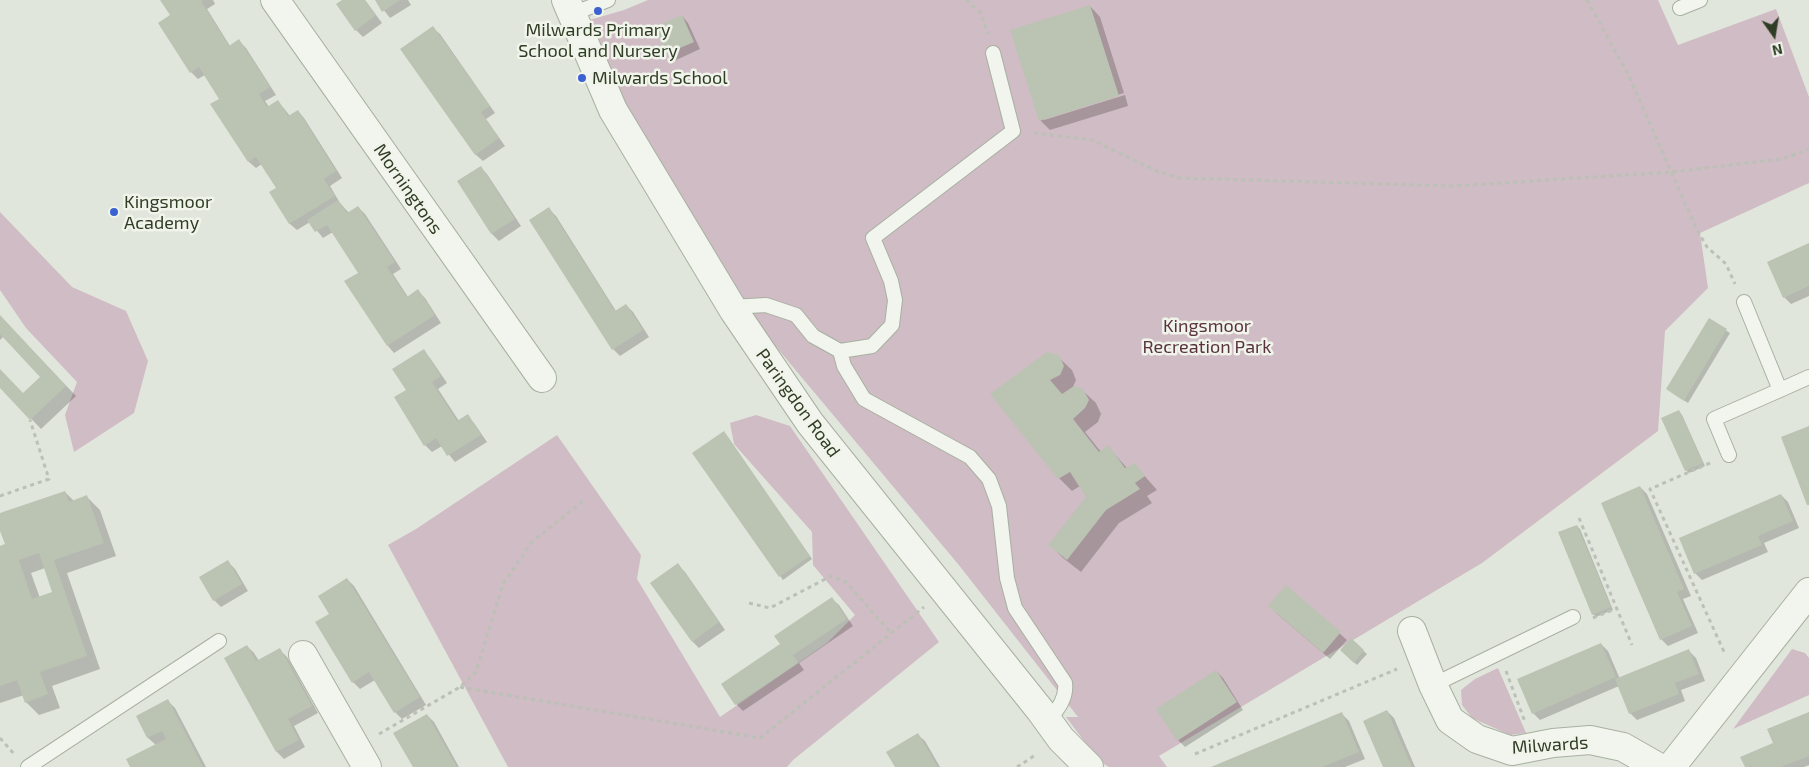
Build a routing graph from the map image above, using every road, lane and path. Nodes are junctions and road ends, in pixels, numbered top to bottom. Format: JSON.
{"nodes":[{"id":1,"x":275,"y":0,"type":"edge"},
{"id":2,"x":608,"y":0,"type":"edge"},
{"id":3,"x":966,"y":0,"type":"edge"},
{"id":4,"x":1587,"y":0,"type":"edge"},
{"id":5,"x":1700,"y":0,"type":"edge"},
{"id":6,"x":569,"y":7,"type":"edge"},
{"id":7,"x":1680,"y":8,"type":"dead end"},
{"id":8,"x":993,"y":52,"type":"joint"},
{"id":9,"x":1013,"y":131,"type":"junction"},
{"id":10,"x":1809,"y":149,"type":"edge"},
{"id":11,"x":1671,"y":172,"type":"junction"},
{"id":12,"x":1744,"y":302,"type":"joint"},
{"id":13,"x":731,"y":307,"type":"junction"},
{"id":14,"x":840,"y":351,"type":"junction"},
{"id":15,"x":1809,"y":377,"type":"edge"},
{"id":16,"x":542,"y":378,"type":"dead end"},
{"id":17,"x":1780,"y":390,"type":"junction"},
{"id":18,"x":30,"y":420,"type":"dead end"},
{"id":19,"x":1729,"y":455,"type":"joint"},
{"id":20,"x":0,"y":496,"type":"edge"},
{"id":21,"x":583,"y":501,"type":"dead end"},
{"id":22,"x":1579,"y":518,"type":"dead end"},
{"id":23,"x":944,"y":591,"type":"junction"},
{"id":24,"x":749,"y":603,"type":"dead end"},
{"id":25,"x":1804,"y":609,"type":"edge"},
{"id":26,"x":1573,"y":617,"type":"dead end"},
{"id":27,"x":1412,"y":631,"type":"dead end"},
{"id":28,"x":892,"y":633,"type":"junction"},
{"id":29,"x":219,"y":641,"type":"dead end"},
{"id":30,"x":1632,"y":645,"type":"dead end"},
{"id":31,"x":1499,"y":653,"type":"junction"},
{"id":32,"x":302,"y":655,"type":"dead end"},
{"id":33,"x":1423,"y":658,"type":"junction"},
{"id":34,"x":1739,"y":683,"type":"junction"},
{"id":35,"x":1433,"y":685,"type":"junction"},
{"id":36,"x":460,"y":687,"type":"junction"},
{"id":37,"x":1048,"y":721,"type":"junction"},
{"id":38,"x":1534,"y":748,"type":"junction"},
{"id":39,"x":1195,"y":754,"type":"dead end"},
{"id":40,"x":364,"y":762,"type":"edge"},
{"id":41,"x":28,"y":767,"type":"edge"},
{"id":42,"x":1089,"y":767,"type":"edge"},
{"id":43,"x":1658,"y":767,"type":"edge"},
{"id":44,"x":1671,"y":767,"type":"edge"}],
"edges":[{"from":1,"to":16,"type":"street","name":"Morningtons"},
{"from":2,"to":6,"type":"lane"},
{"from":3,"to":8,"type":"path"},
{"from":4,"to":11,"type":"path"},
{"from":5,"to":7,"type":"lane"},
{"from":6,"to":13,"type":"street","name":"Paringdon Road"},
{"from":8,"to":9,"type":"lane"},
{"from":9,"to":11,"type":"path"},
{"from":9,"to":14,"type":"lane"},
{"from":10,"to":11,"type":"path"},
{"from":11,"to":12,"type":"path"},
{"from":12,"to":17,"type":"lane"},
{"from":13,"to":14,"type":"lane"},
{"from":13,"to":23,"type":"street","name":"Paringdon Road"},
{"from":14,"to":37,"type":"lane"},
{"from":15,"to":17,"type":"lane"},
{"from":17,"to":19,"type":"lane"},
{"from":18,"to":20,"type":"path"},
{"from":19,"to":34,"type":"path"},
{"from":21,"to":36,"type":"path"},
{"from":22,"to":30,"type":"path"},
{"from":23,"to":28,"type":"path"},
{"from":23,"to":37,"type":"street","name":"Paringdon Road"},
{"from":24,"to":28,"type":"path"},
{"from":25,"to":34,"type":"street"},
{"from":26,"to":31,"type":"lane"},
{"from":27,"to":33,"type":"street","name":"Milwards"},
{"from":28,"to":36,"type":"path"},
{"from":29,"to":41,"type":"lane"},
{"from":31,"to":35,"type":"lane"},
{"from":31,"to":38,"type":"path"},
{"from":32,"to":40,"type":"street"},
{"from":33,"to":35,"type":"street","name":"Milwards"},
{"from":33,"to":39,"type":"path"},
{"from":34,"to":44,"type":"street"},
{"from":35,"to":38,"type":"street","name":"Milwards"},
{"from":36,"to":40,"type":"path"},
{"from":37,"to":42,"type":"street","name":"Paringdon Road"},
{"from":38,"to":43,"type":"street","name":"Milwards"}]}
